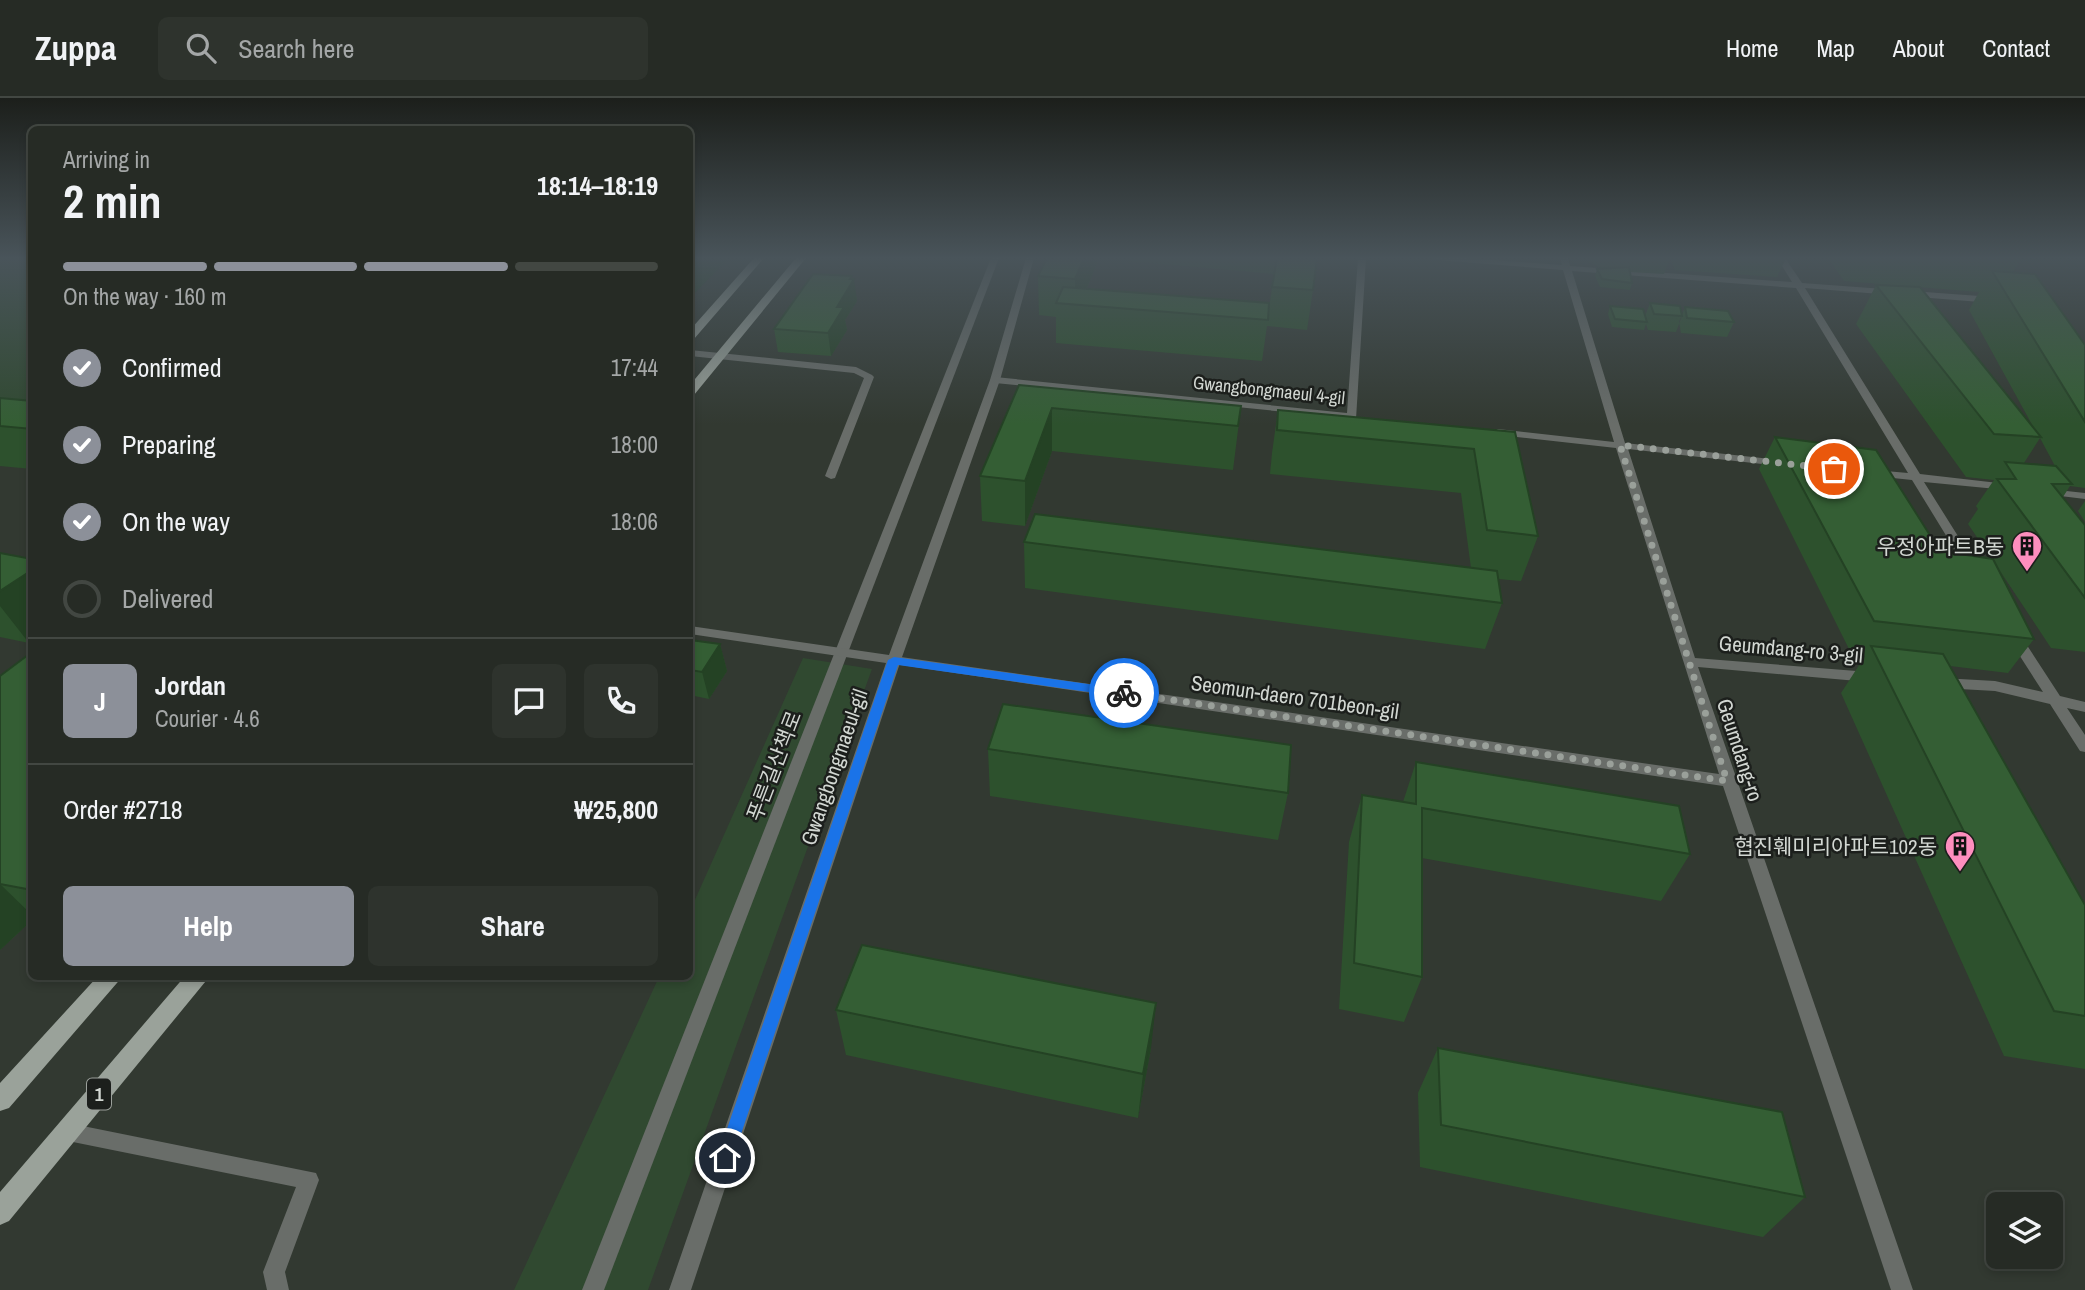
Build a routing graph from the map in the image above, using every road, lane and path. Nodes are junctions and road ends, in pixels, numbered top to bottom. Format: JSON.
{"nodes":[{"id":1,"x":710,"y":314,"type":"edge"},
{"id":2,"x":754,"y":314,"type":"edge"},
{"id":3,"x":973,"y":314,"type":"edge"},
{"id":4,"x":1014,"y":314,"type":"edge"},
{"id":5,"x":1359,"y":314,"type":"edge"},
{"id":6,"x":1580,"y":314,"type":"edge"},
{"id":7,"x":1816,"y":314,"type":"edge"},
{"id":8,"x":693,"y":334,"type":"edge"},
{"id":9,"x":693,"y":353,"type":"edge"},
{"id":10,"x":719,"y":357,"type":"junction"},
{"id":11,"x":995,"y":380,"type":"junction"},
{"id":12,"x":693,"y":388,"type":"edge"},
{"id":13,"x":1352,"y":417,"type":"junction"},
{"id":14,"x":1366,"y":418,"type":"edge"},
{"id":15,"x":1488,"y":431,"type":"edge"},
{"id":16,"x":1620,"y":445,"type":"junction"},
{"id":17,"x":1794,"y":464,"type":"edge"},
{"id":18,"x":1861,"y":472,"type":"edge"},
{"id":19,"x":831,"y":476,"type":"dead end"},
{"id":20,"x":1914,"y":478,"type":"junction"},
{"id":21,"x":2025,"y":489,"type":"edge"},
{"id":22,"x":2039,"y":491,"type":"edge"},
{"id":23,"x":2085,"y":496,"type":"edge"},
{"id":24,"x":1981,"y":583,"type":"edge"},
{"id":25,"x":693,"y":630,"type":"edge"},
{"id":26,"x":2011,"y":630,"type":"edge"},
{"id":27,"x":841,"y":652,"type":"junction"},
{"id":28,"x":894,"y":660,"type":"junction"},
{"id":29,"x":1690,"y":662,"type":"junction"},
{"id":30,"x":1878,"y":677,"type":"edge"},
{"id":31,"x":1934,"y":682,"type":"edge"},
{"id":32,"x":2055,"y":700,"type":"junction"},
{"id":33,"x":2085,"y":707,"type":"edge"},
{"id":34,"x":2085,"y":747,"type":"edge"},
{"id":35,"x":1727,"y":781,"type":"junction"},
{"id":36,"x":109,"y":980,"type":"edge"},
{"id":37,"x":196,"y":980,"type":"edge"},
{"id":38,"x":0,"y":1101,"type":"edge"},
{"id":39,"x":68,"y":1132,"type":"junction"},
{"id":40,"x":0,"y":1212,"type":"edge"},
{"id":41,"x":278,"y":1290,"type":"edge"},
{"id":42,"x":593,"y":1290,"type":"edge"},
{"id":43,"x":680,"y":1290,"type":"edge"},
{"id":44,"x":1902,"y":1290,"type":"edge"}],
"edges":[{"from":1,"to":8,"type":"main road"},
{"from":2,"to":10,"type":"main road"},
{"from":3,"to":27,"type":"street","name":"푸른길산책로"},
{"from":4,"to":11,"type":"street","name":"Gwangbongmaeul-gil"},
{"from":5,"to":13,"type":"street"},
{"from":6,"to":16,"type":"street","name":"Geumdang-ro"},
{"from":7,"to":20,"type":"street"},
{"from":9,"to":10,"type":"street"},
{"from":10,"to":12,"type":"main road"},
{"from":10,"to":19,"type":"street"},
{"from":11,"to":13,"type":"street","name":"Gwangbongmaeul 4-gil"},
{"from":11,"to":28,"type":"street","name":"Gwangbongmaeul-gil"},
{"from":13,"to":14,"type":"street","name":"Gwangbongmaeul 4-gil"},
{"from":15,"to":16,"type":"street"},
{"from":16,"to":17,"type":"street"},
{"from":16,"to":29,"type":"street","name":"Geumdang-ro"},
{"from":18,"to":20,"type":"street"},
{"from":20,"to":21,"type":"street"},
{"from":20,"to":24,"type":"street"},
{"from":22,"to":23,"type":"street"},
{"from":25,"to":27,"type":"street","name":"Seomun-daero 701beon-gil"},
{"from":26,"to":32,"type":"street"},
{"from":27,"to":28,"type":"street","name":"Seomun-daero 701beon-gil"},
{"from":27,"to":42,"type":"street","name":"푸른길산책로"},
{"from":28,"to":35,"type":"street","name":"Seomun-daero 701beon-gil"},
{"from":28,"to":43,"type":"street","name":"Gwangbongmaeul-gil"},
{"from":29,"to":30,"type":"street","name":"Geumdang-ro 3-gil"},
{"from":29,"to":35,"type":"street","name":"Geumdang-ro"},
{"from":31,"to":32,"type":"street"},
{"from":32,"to":33,"type":"street"},
{"from":32,"to":34,"type":"street"},
{"from":35,"to":44,"type":"street","name":"Geumdang-ro"},
{"from":36,"to":38,"type":"main road"},
{"from":37,"to":39,"type":"main road","number":"1"},
{"from":39,"to":40,"type":"main road","number":"1"},
{"from":39,"to":41,"type":"street"}]}
